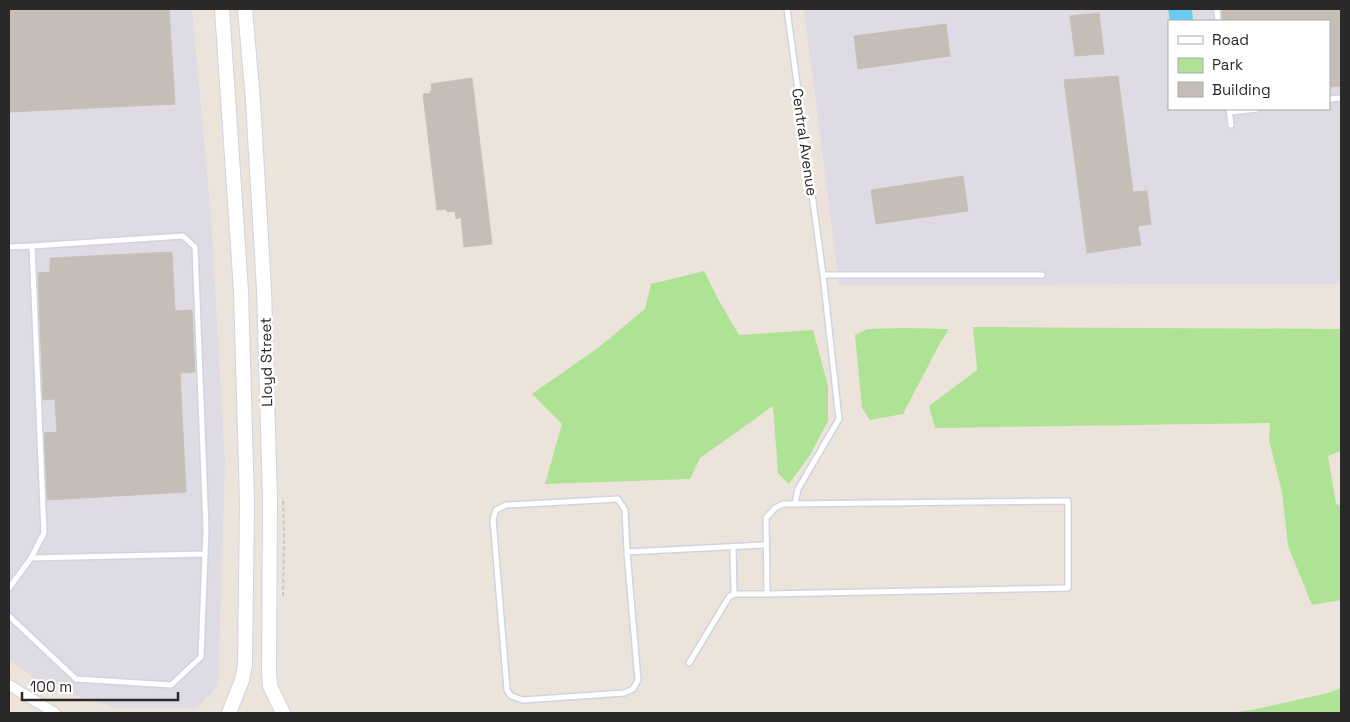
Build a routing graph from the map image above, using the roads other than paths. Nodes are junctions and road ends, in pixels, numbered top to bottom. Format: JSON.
{"nodes":[{"id":1,"x":222,"y":9,"type":"edge"},
{"id":2,"x":245,"y":9,"type":"edge"},
{"id":3,"x":788,"y":9,"type":"edge"},
{"id":4,"x":1243,"y":110,"type":"edge"},
{"id":5,"x":1229,"y":111,"type":"edge"},
{"id":6,"x":1231,"y":125,"type":"dead end"},
{"id":7,"x":32,"y":246,"type":"junction"},
{"id":8,"x":9,"y":247,"type":"edge"},
{"id":9,"x":823,"y":275,"type":"junction"},
{"id":10,"x":1042,"y":275,"type":"dead end"},
{"id":11,"x":795,"y":504,"type":"junction"},
{"id":12,"x":766,"y":545,"type":"junction"},
{"id":13,"x":733,"y":547,"type":"junction"},
{"id":14,"x":627,"y":552,"type":"junction"},
{"id":15,"x":205,"y":554,"type":"junction"},
{"id":16,"x":31,"y":558,"type":"junction"},
{"id":17,"x":9,"y":588,"type":"edge"},
{"id":18,"x":734,"y":594,"type":"junction"},
{"id":19,"x":767,"y":594,"type":"junction"},
{"id":20,"x":9,"y":616,"type":"edge"},
{"id":21,"x":689,"y":663,"type":"dead end"},
{"id":22,"x":9,"y":685,"type":"edge"},
{"id":23,"x":55,"y":713,"type":"edge"},
{"id":24,"x":229,"y":713,"type":"edge"},
{"id":25,"x":283,"y":713,"type":"edge"}],
"edges":[{"from":1,"to":24,"type":"main road","name":"Lloyd Street"},
{"from":2,"to":25,"type":"main road","name":"Lloyd Street"},
{"from":3,"to":9,"type":"lane","name":"Central Avenue"},
{"from":4,"to":5,"type":"lane"},
{"from":5,"to":6,"type":"lane"},
{"from":7,"to":8,"type":"lane"},
{"from":7,"to":15,"type":"lane"},
{"from":7,"to":16,"type":"lane"},
{"from":9,"to":10,"type":"lane"},
{"from":9,"to":11,"type":"lane","name":"Central Avenue"},
{"from":11,"to":12,"type":"lane"},
{"from":11,"to":19,"type":"lane"},
{"from":12,"to":13,"type":"lane"},
{"from":12,"to":19,"type":"lane"},
{"from":13,"to":14,"type":"lane"},
{"from":13,"to":18,"type":"lane"},
{"from":14,"to":14,"type":"lane"},
{"from":15,"to":16,"type":"lane"},
{"from":15,"to":20,"type":"lane"},
{"from":16,"to":17,"type":"lane"},
{"from":18,"to":19,"type":"lane"},
{"from":18,"to":21,"type":"lane"},
{"from":22,"to":23,"type":"street"}]}
